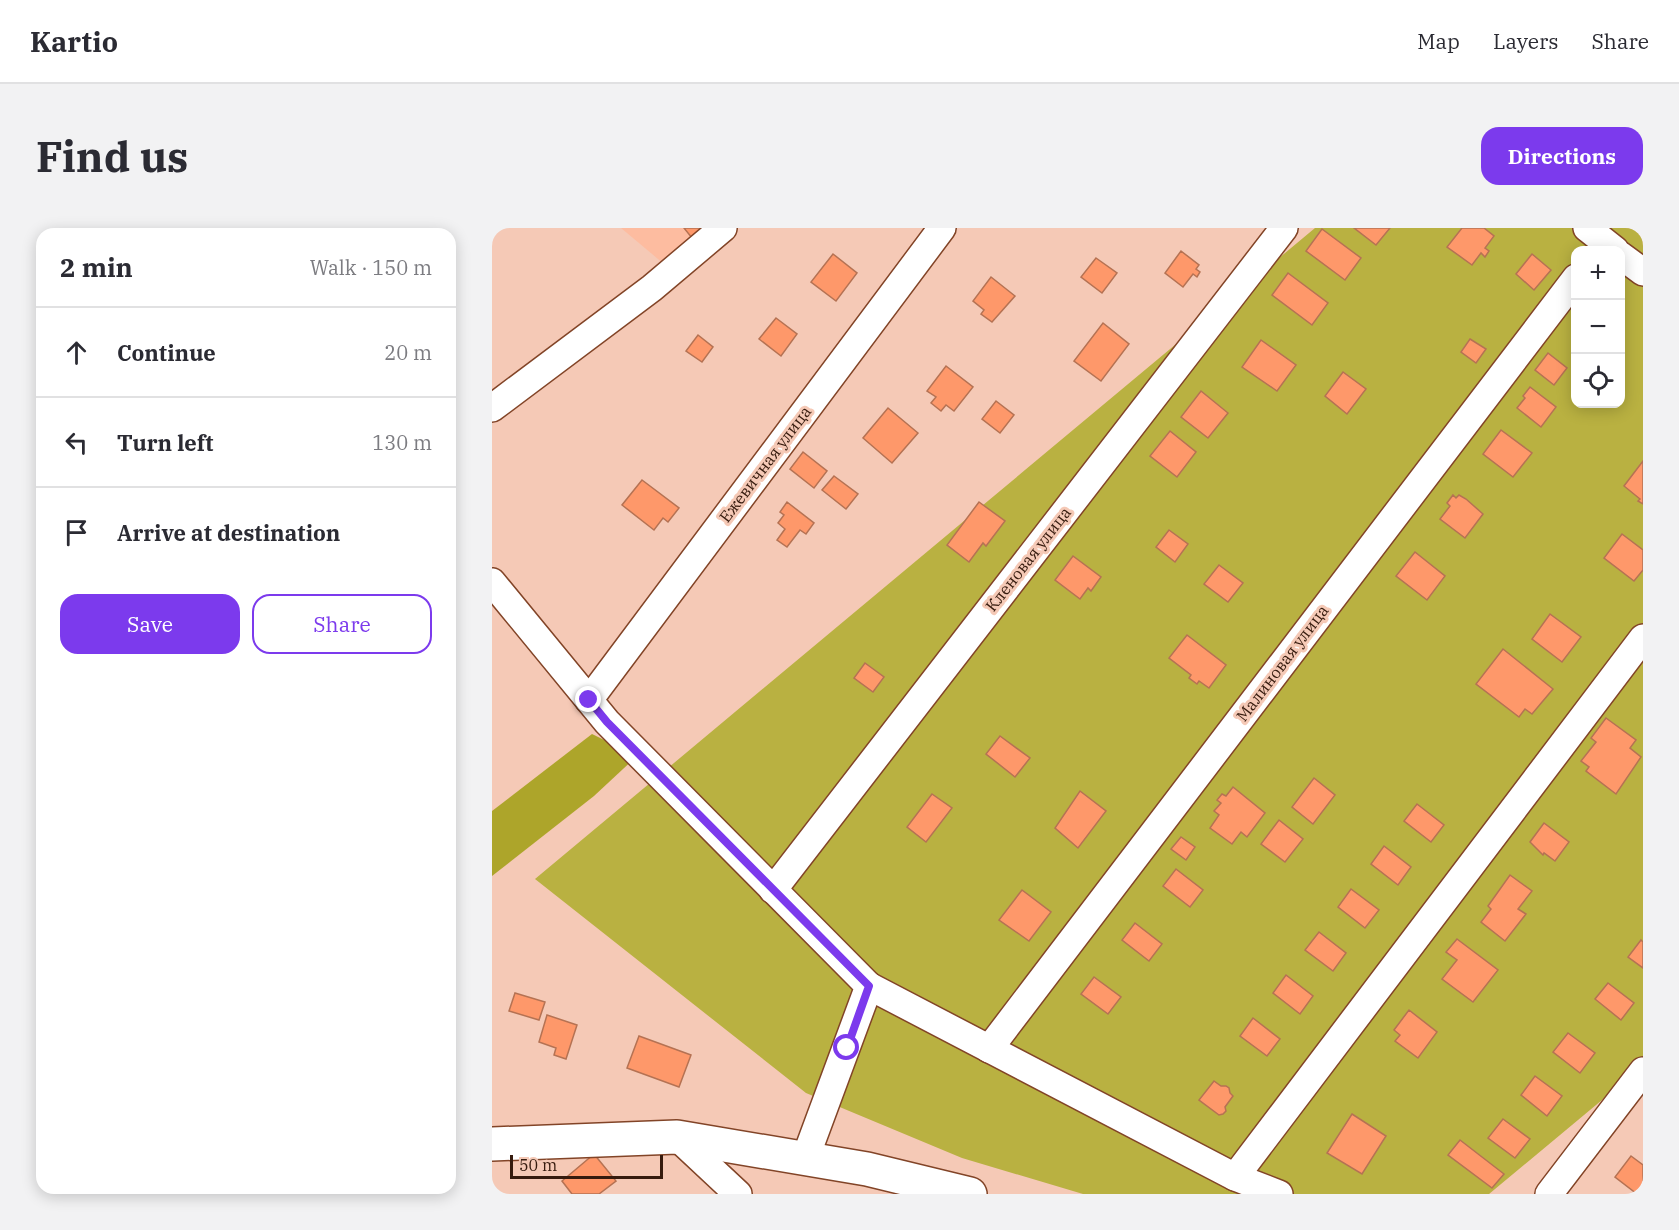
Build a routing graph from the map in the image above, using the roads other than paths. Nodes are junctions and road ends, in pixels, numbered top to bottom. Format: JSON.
{"nodes":[{"id":1,"x":723,"y":228,"type":"edge"},
{"id":2,"x":942,"y":228,"type":"edge"},
{"id":3,"x":1284,"y":228,"type":"edge"},
{"id":4,"x":1604,"y":245,"type":"edge"},
{"id":5,"x":1643,"y":272,"type":"edge"},
{"id":6,"x":1571,"y":283,"type":"edge"},
{"id":7,"x":492,"y":408,"type":"edge"},
{"id":8,"x":492,"y":582,"type":"edge"},
{"id":9,"x":1643,"y":638,"type":"edge"},
{"id":10,"x":589,"y":700,"type":"junction"},
{"id":11,"x":773,"y":890,"type":"junction"},
{"id":12,"x":869,"y":986,"type":"junction"},
{"id":13,"x":989,"y":1049,"type":"junction"},
{"id":14,"x":1643,"y":1071,"type":"edge"},
{"id":15,"x":677,"y":1137,"type":"junction"},
{"id":16,"x":492,"y":1144,"type":"edge"},
{"id":17,"x":805,"y":1159,"type":"junction"},
{"id":18,"x":1235,"y":1177,"type":"junction"},
{"id":19,"x":738,"y":1194,"type":"edge"},
{"id":20,"x":970,"y":1194,"type":"edge"},
{"id":21,"x":1279,"y":1194,"type":"edge"},
{"id":22,"x":1549,"y":1194,"type":"edge"}],
"edges":[{"from":1,"to":7,"type":"street"},
{"from":2,"to":10,"type":"street","name":"Ежевичная улица"},
{"from":3,"to":11,"type":"street","name":"Кленовая улица"},
{"from":4,"to":5,"type":"street"},
{"from":6,"to":13,"type":"street","name":"Малиновая улица"},
{"from":8,"to":10,"type":"street"},
{"from":9,"to":18,"type":"street"},
{"from":10,"to":11,"type":"street"},
{"from":11,"to":12,"type":"street"},
{"from":12,"to":13,"type":"street"},
{"from":12,"to":17,"type":"street"},
{"from":13,"to":18,"type":"street"},
{"from":14,"to":22,"type":"street"},
{"from":15,"to":16,"type":"main road"},
{"from":15,"to":17,"type":"main road"},
{"from":15,"to":19,"type":"street"},
{"from":17,"to":20,"type":"main road"},
{"from":18,"to":21,"type":"street"}]}
